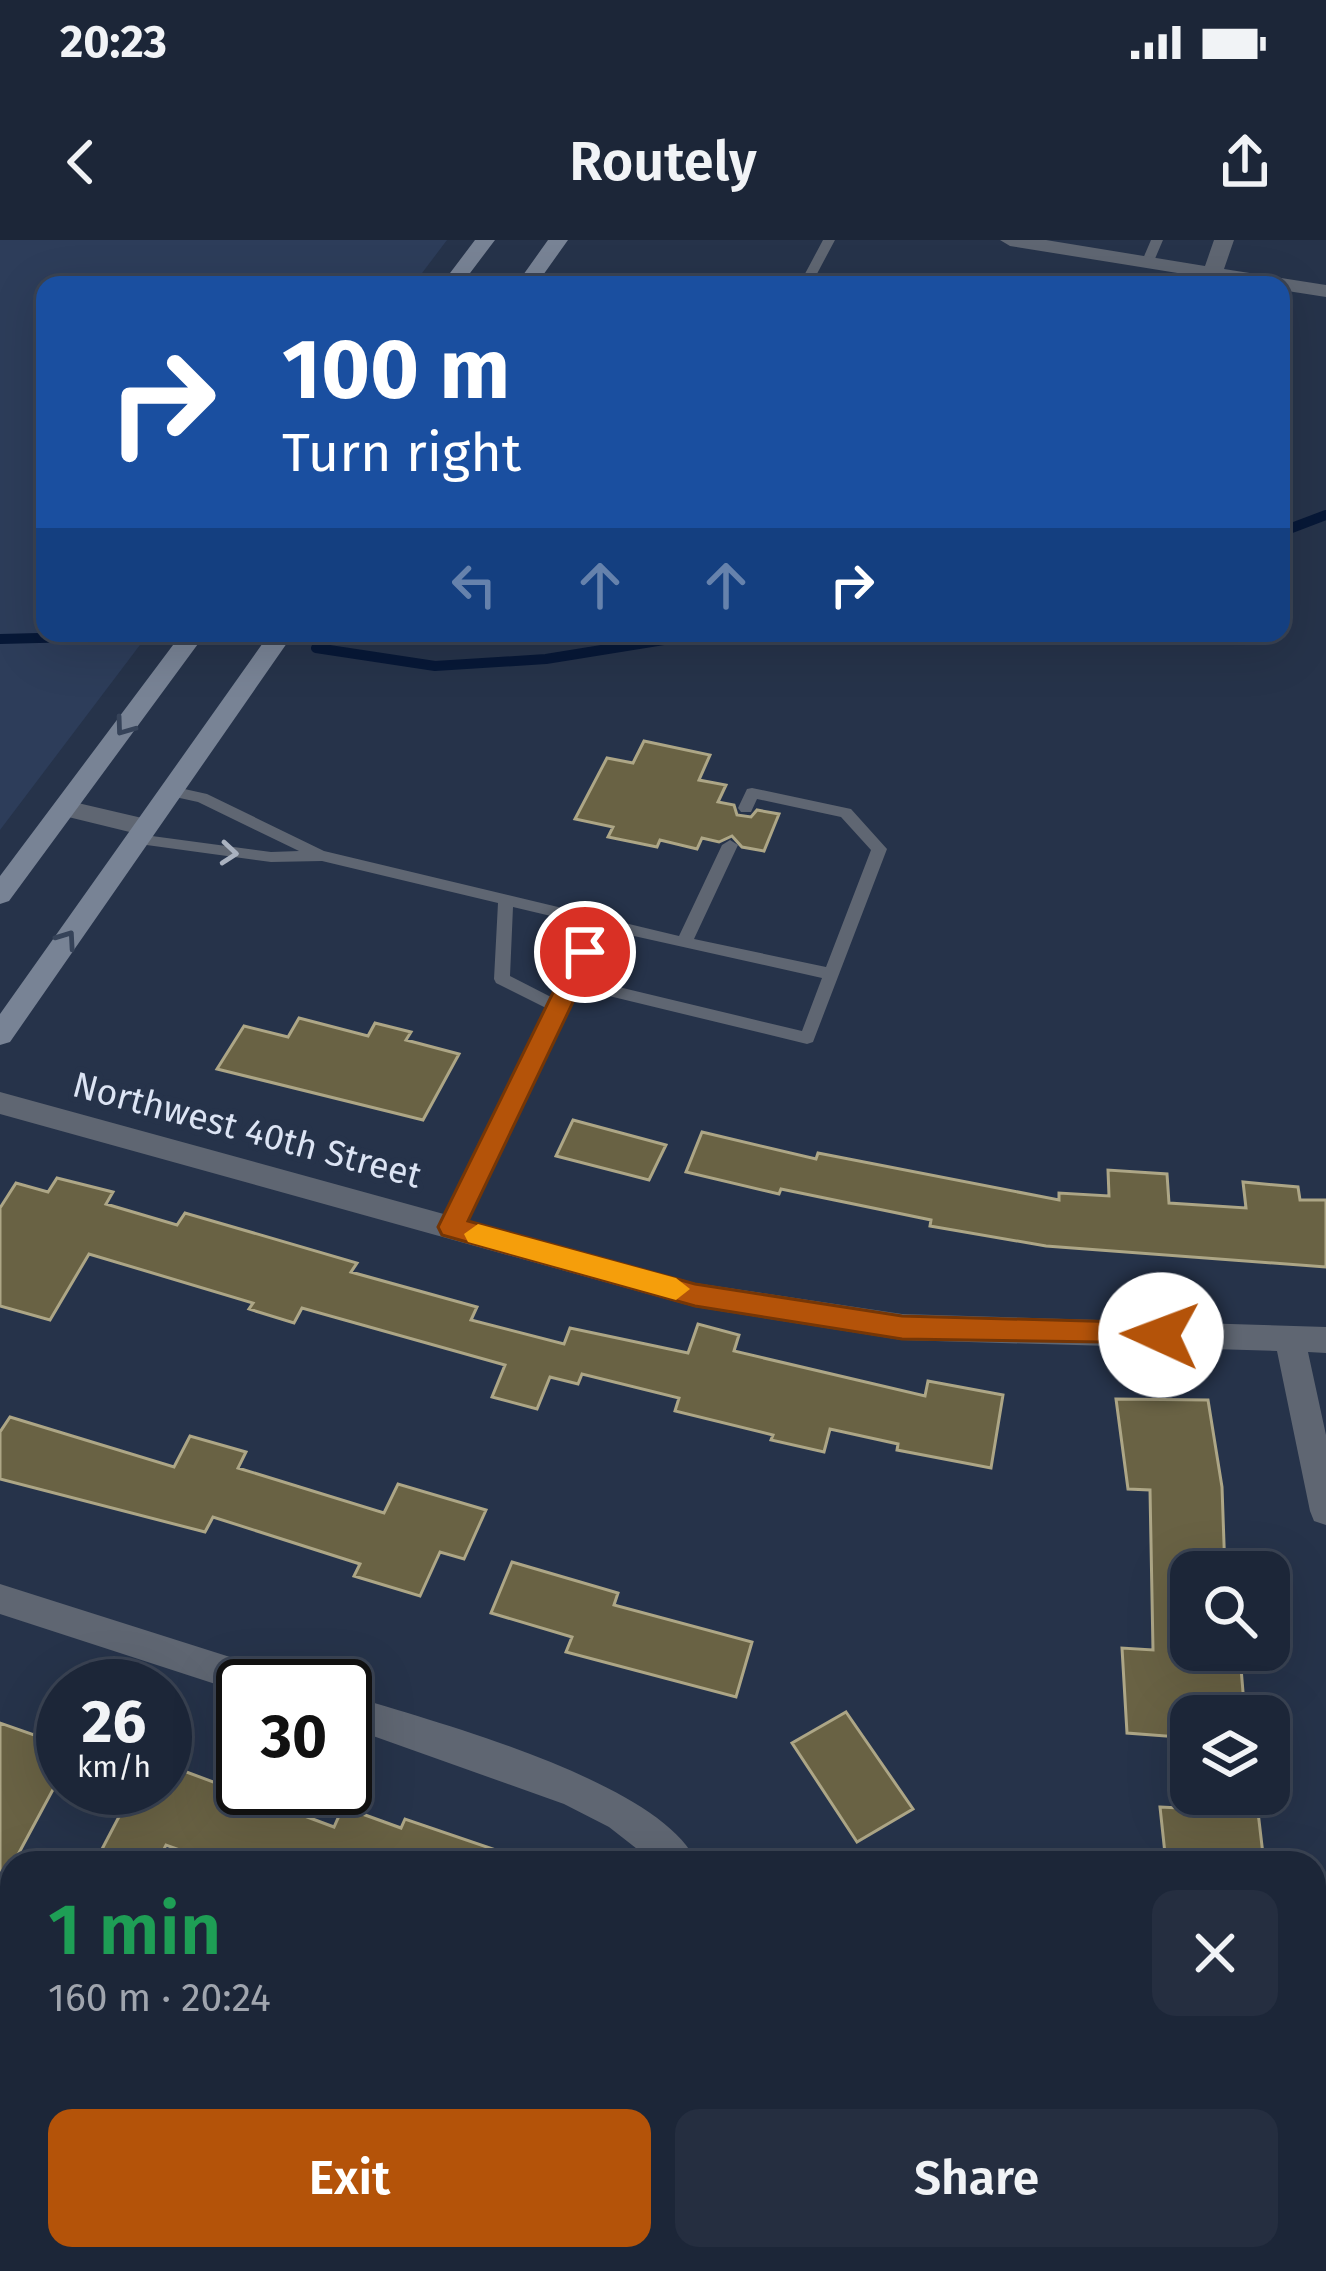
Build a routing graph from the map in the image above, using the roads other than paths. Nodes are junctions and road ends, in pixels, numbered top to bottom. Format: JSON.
{"nodes":[{"id":1,"x":484,"y":240,"type":"edge"},
{"id":2,"x":558,"y":240,"type":"edge"},
{"id":3,"x":829,"y":240,"type":"edge"},
{"id":4,"x":1010,"y":240,"type":"edge"},
{"id":5,"x":1157,"y":240,"type":"edge"},
{"id":6,"x":1224,"y":240,"type":"edge"},
{"id":7,"x":1148,"y":261,"type":"junction"},
{"id":8,"x":1213,"y":272,"type":"junction"},
{"id":9,"x":458,"y":276,"type":"edge"},
{"id":10,"x":532,"y":276,"type":"edge"},
{"id":11,"x":810,"y":276,"type":"edge"},
{"id":12,"x":1233,"y":276,"type":"edge"},
{"id":13,"x":1290,"y":286,"type":"edge"},
{"id":14,"x":1326,"y":291,"type":"edge"},
{"id":15,"x":187,"y":642,"type":"edge"},
{"id":16,"x":276,"y":642,"type":"edge"},
{"id":17,"x":171,"y":791,"type":"junction"},
{"id":18,"x":64,"y":808,"type":"junction"},
{"id":19,"x":746,"y":808,"type":"dead end"},
{"id":20,"x":141,"y":833,"type":"junction"},
{"id":21,"x":730,"y":844,"type":"dead end"},
{"id":22,"x":322,"y":856,"type":"junction"},
{"id":23,"x":0,"y":895,"type":"edge"},
{"id":24,"x":506,"y":899,"type":"junction"},
{"id":25,"x":602,"y":923,"type":"junction"},
{"id":26,"x":684,"y":943,"type":"junction"},
{"id":27,"x":831,"y":974,"type":"junction"},
{"id":28,"x":567,"y":980,"type":"junction"},
{"id":29,"x":555,"y":1006,"type":"junction"},
{"id":30,"x":0,"y":1035,"type":"edge"},
{"id":31,"x":0,"y":1103,"type":"edge"},
{"id":32,"x":452,"y":1227,"type":"junction"},
{"id":33,"x":1290,"y":1339,"type":"junction"},
{"id":34,"x":1326,"y":1340,"type":"edge"},
{"id":35,"x":1326,"y":1510,"type":"edge"},
{"id":36,"x":0,"y":1599,"type":"edge"},
{"id":37,"x":216,"y":1668,"type":"edge"},
{"id":38,"x":372,"y":1720,"type":"edge"},
{"id":39,"x":672,"y":1851,"type":"edge"}],
"edges":[{"from":1,"to":9,"type":"main road"},
{"from":2,"to":10,"type":"main road"},
{"from":3,"to":11,"type":"lane"},
{"from":4,"to":7,"type":"street"},
{"from":5,"to":7,"type":"lane"},
{"from":6,"to":8,"type":"street"},
{"from":7,"to":8,"type":"street"},
{"from":8,"to":12,"type":"street"},
{"from":13,"to":14,"type":"street"},
{"from":15,"to":18,"type":"main road","one_way":true},
{"from":16,"to":17,"type":"main road"},
{"from":17,"to":20,"type":"main road"},
{"from":17,"to":22,"type":"lane"},
{"from":18,"to":20,"type":"street"},
{"from":18,"to":23,"type":"main road"},
{"from":19,"to":27,"type":"lane"},
{"from":20,"to":22,"type":"lane","one_way":true},
{"from":30,"to":20,"type":"main road","one_way":true},
{"from":21,"to":26,"type":"lane"},
{"from":22,"to":24,"type":"lane"},
{"from":24,"to":25,"type":"lane"},
{"from":24,"to":29,"type":"lane"},
{"from":25,"to":26,"type":"lane"},
{"from":25,"to":28,"type":"lane"},
{"from":26,"to":27,"type":"lane"},
{"from":27,"to":28,"type":"lane"},
{"from":28,"to":29,"type":"lane"},
{"from":29,"to":32,"type":"lane"},
{"from":31,"to":32,"type":"street","name":"Northwest 40th Street"},
{"from":32,"to":33,"type":"street","name":"Northwest 40th Street"},
{"from":33,"to":34,"type":"street","name":"Northwest 40th Street"},
{"from":33,"to":35,"type":"street"},
{"from":36,"to":37,"type":"street"},
{"from":38,"to":39,"type":"street"}]}
